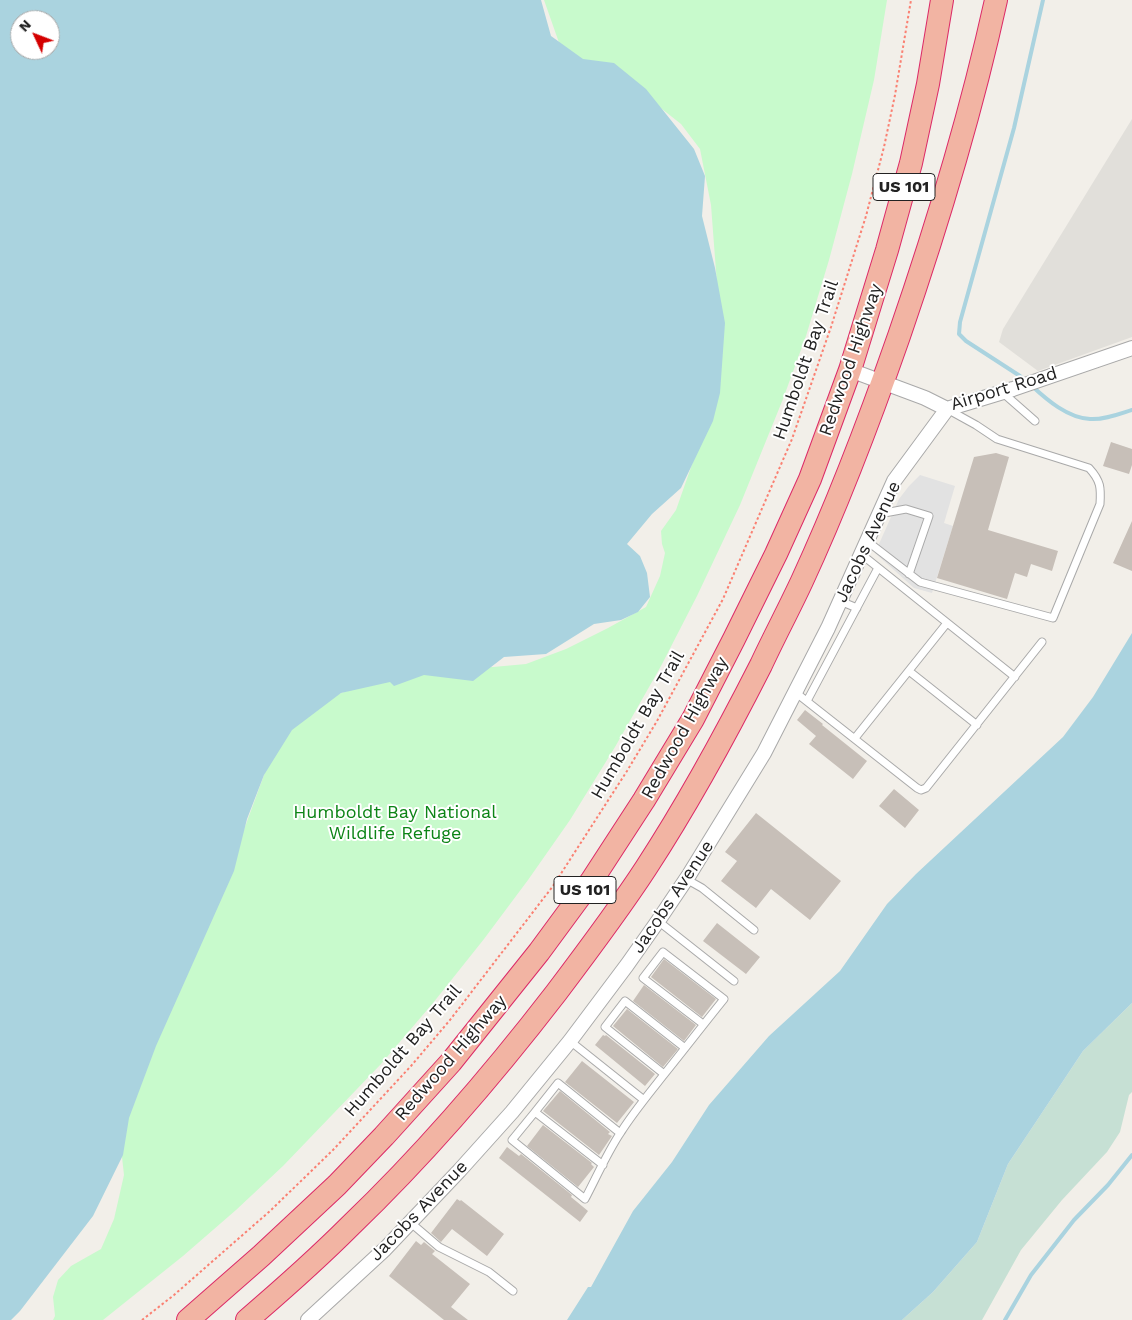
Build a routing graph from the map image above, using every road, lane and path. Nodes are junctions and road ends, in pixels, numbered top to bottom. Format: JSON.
{"nodes":[{"id":1,"x":911,"y":0,"type":"edge"},
{"id":2,"x":942,"y":0,"type":"edge"},
{"id":3,"x":996,"y":0,"type":"edge"},
{"id":4,"x":1132,"y":348,"type":"edge"},
{"id":5,"x":850,"y":370,"type":"junction"},
{"id":6,"x":883,"y":382,"type":"junction"},
{"id":7,"x":1007,"y":391,"type":"junction"},
{"id":8,"x":946,"y":409,"type":"junction"},
{"id":9,"x":1035,"y":421,"type":"dead end"},
{"id":10,"x":879,"y":514,"type":"junction"},
{"id":11,"x":867,"y":541,"type":"junction"},
{"id":12,"x":861,"y":554,"type":"junction"},
{"id":13,"x":878,"y":568,"type":"junction"},
{"id":14,"x":909,"y":574,"type":"junction"},
{"id":15,"x":840,"y":601,"type":"junction"},
{"id":16,"x":857,"y":608,"type":"junction"},
{"id":17,"x":947,"y":624,"type":"junction"},
{"id":18,"x":1042,"y":642,"type":"dead end"},
{"id":19,"x":820,"y":644,"type":"junction"},
{"id":20,"x":834,"y":651,"type":"junction"},
{"id":21,"x":909,"y":672,"type":"junction"},
{"id":22,"x":1015,"y":677,"type":"junction"},
{"id":23,"x":795,"y":692,"type":"junction"},
{"id":24,"x":807,"y":701,"type":"junction"},
{"id":25,"x":977,"y":725,"type":"junction"},
{"id":26,"x":855,"y":738,"type":"junction"},
{"id":27,"x":686,"y":880,"type":"junction"},
{"id":28,"x":658,"y":921,"type":"junction"},
{"id":29,"x":754,"y":930,"type":"dead end"},
{"id":30,"x":734,"y":981,"type":"dead end"},
{"id":31,"x":703,"y":1024,"type":"junction"},
{"id":32,"x":570,"y":1042,"type":"junction"},
{"id":33,"x":685,"y":1048,"type":"junction"},
{"id":34,"x":664,"y":1074,"type":"junction"},
{"id":35,"x":644,"y":1100,"type":"junction"},
{"id":36,"x":535,"y":1112,"type":"junction"},
{"id":37,"x":620,"y":1133,"type":"junction"},
{"id":38,"x":603,"y":1166,"type":"junction"},
{"id":39,"x":411,"y":1223,"type":"junction"},
{"id":40,"x":513,"y":1291,"type":"dead end"},
{"id":41,"x":142,"y":1320,"type":"edge"},
{"id":42,"x":188,"y":1320,"type":"edge"},
{"id":43,"x":247,"y":1320,"type":"edge"},
{"id":44,"x":308,"y":1320,"type":"edge"}],
"edges":[{"from":1,"to":41,"type":"path","name":"Humboldt Bay Trail"},
{"from":2,"to":5,"type":"highway","name":"Redwood Highway","number":"US 101"},
{"from":3,"to":6,"type":"highway","name":"Redwood Highway","number":"US 101"},
{"from":4,"to":7,"type":"street","name":"Airport Road"},
{"from":5,"to":6,"type":"street","name":"Airport Road"},
{"from":5,"to":42,"type":"highway","name":"Redwood Highway","number":"US 101"},
{"from":6,"to":8,"type":"street","name":"Airport Road"},
{"from":6,"to":43,"type":"highway","name":"Redwood Highway","number":"US 101"},
{"from":7,"to":8,"type":"street","name":"Airport Road"},
{"from":7,"to":9,"type":"lane"},
{"from":8,"to":10,"type":"street","name":"Jacobs Avenue"},
{"from":8,"to":14,"type":"lane"},
{"from":10,"to":11,"type":"street","name":"Jacobs Avenue"},
{"from":10,"to":14,"type":"lane"},
{"from":11,"to":12,"type":"street","name":"Jacobs Avenue"},
{"from":11,"to":14,"type":"lane"},
{"from":12,"to":13,"type":"lane"},
{"from":12,"to":15,"type":"street","name":"Jacobs Avenue"},
{"from":13,"to":16,"type":"lane"},
{"from":13,"to":17,"type":"lane"},
{"from":15,"to":16,"type":"lane"},
{"from":15,"to":19,"type":"street","name":"Jacobs Avenue"},
{"from":16,"to":20,"type":"lane"},
{"from":17,"to":21,"type":"lane"},
{"from":17,"to":22,"type":"lane"},
{"from":18,"to":22,"type":"lane"},
{"from":19,"to":20,"type":"lane"},
{"from":19,"to":23,"type":"street","name":"Jacobs Avenue"},
{"from":20,"to":24,"type":"lane"},
{"from":21,"to":25,"type":"lane"},
{"from":21,"to":26,"type":"lane"},
{"from":22,"to":25,"type":"lane"},
{"from":23,"to":24,"type":"lane"},
{"from":23,"to":27,"type":"street","name":"Jacobs Avenue"},
{"from":24,"to":26,"type":"lane"},
{"from":25,"to":26,"type":"lane"},
{"from":27,"to":28,"type":"street","name":"Jacobs Avenue"},
{"from":27,"to":29,"type":"lane"},
{"from":28,"to":30,"type":"lane"},
{"from":28,"to":32,"type":"street","name":"Jacobs Avenue"},
{"from":31,"to":31,"type":"lane"},
{"from":31,"to":33,"type":"lane"},
{"from":32,"to":35,"type":"lane"},
{"from":32,"to":39,"type":"street","name":"Jacobs Avenue"},
{"from":33,"to":34,"type":"lane"},
{"from":33,"to":34,"type":"lane"},
{"from":34,"to":35,"type":"lane"},
{"from":35,"to":37,"type":"lane"},
{"from":36,"to":37,"type":"lane"},
{"from":36,"to":38,"type":"lane"},
{"from":36,"to":38,"type":"lane"},
{"from":37,"to":38,"type":"lane"},
{"from":39,"to":40,"type":"lane"},
{"from":39,"to":44,"type":"street","name":"Jacobs Avenue"}]}
